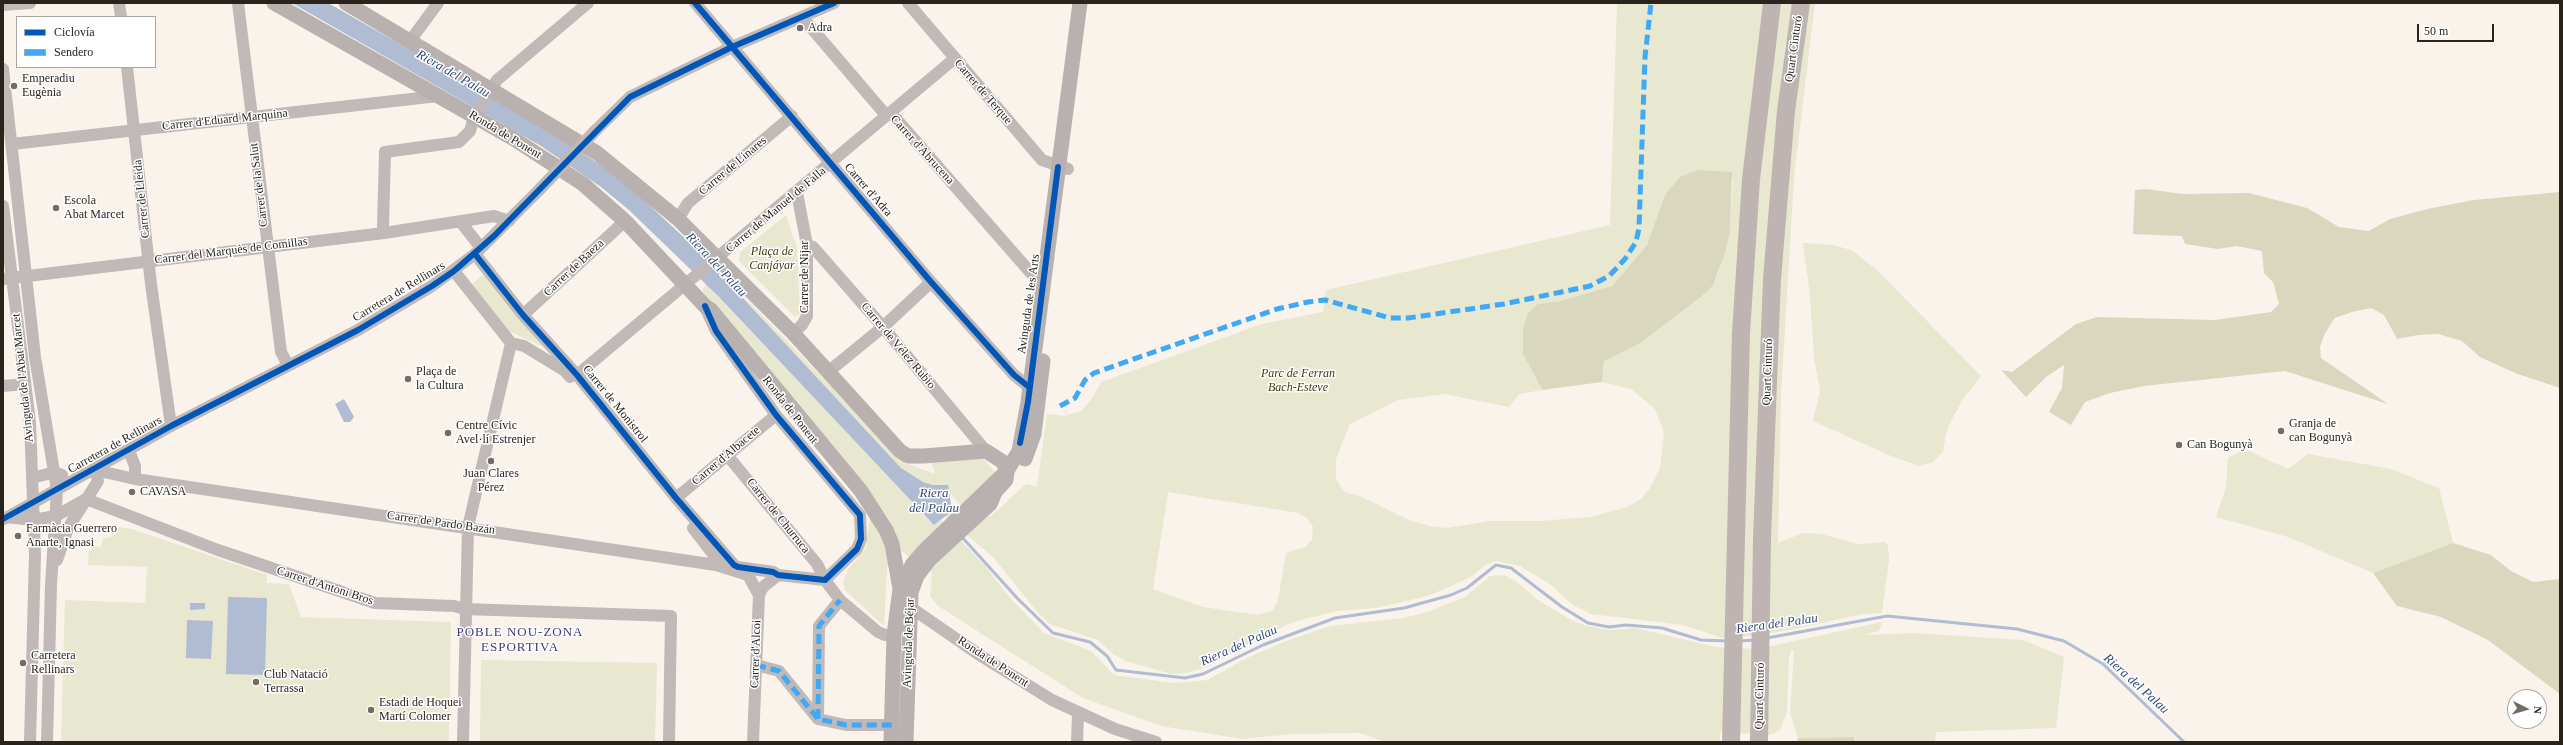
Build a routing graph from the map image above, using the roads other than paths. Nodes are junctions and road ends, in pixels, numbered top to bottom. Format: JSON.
{"nodes":[{"id":1,"x":30,"y":3,"type":"edge"},
{"id":2,"x":119,"y":3,"type":"edge"},
{"id":3,"x":238,"y":3,"type":"edge"},
{"id":4,"x":274,"y":3,"type":"edge"},
{"id":5,"x":346,"y":3,"type":"edge"},
{"id":6,"x":438,"y":3,"type":"edge"},
{"id":7,"x":588,"y":3,"type":"edge"},
{"id":8,"x":695,"y":3,"type":"edge"},
{"id":9,"x":834,"y":3,"type":"edge"},
{"id":10,"x":908,"y":3,"type":"edge"},
{"id":11,"x":1080,"y":3,"type":"edge"},
{"id":12,"x":1089,"y":3,"type":"edge"},
{"id":13,"x":1772,"y":3,"type":"edge"},
{"id":14,"x":1800,"y":3,"type":"edge"},
{"id":15,"x":3,"y":5,"type":"edge"},
{"id":16,"x":121,"y":16,"type":"edge"},
{"id":17,"x":802,"y":17,"type":"junction"},
{"id":18,"x":410,"y":40,"type":"junction"},
{"id":19,"x":732,"y":47,"type":"junction"},
{"id":20,"x":954,"y":59,"type":"junction"},
{"id":21,"x":127,"y":68,"type":"edge"},
{"id":22,"x":3,"y":69,"type":"edge"},
{"id":23,"x":490,"y":89,"type":"junction"},
{"id":24,"x":438,"y":96,"type":"junction"},
{"id":25,"x":891,"y":113,"type":"junction"},
{"id":26,"x":792,"y":116,"type":"junction"},
{"id":27,"x":251,"y":117,"type":"junction"},
{"id":28,"x":474,"y":117,"type":"junction"},
{"id":29,"x":135,"y":130,"type":"junction"},
{"id":30,"x":12,"y":144,"type":"junction"},
{"id":31,"x":831,"y":164,"type":"junction"},
{"id":32,"x":1063,"y":168,"type":"junction"},
{"id":33,"x":797,"y":193,"type":"junction"},
{"id":34,"x":3,"y":206,"type":"edge"},
{"id":35,"x":678,"y":219,"type":"junction"},
{"id":36,"x":460,"y":221,"type":"junction"},
{"id":37,"x":509,"y":221,"type":"junction"},
{"id":38,"x":625,"y":221,"type":"junction"},
{"id":39,"x":384,"y":233,"type":"junction"},
{"id":40,"x":807,"y":245,"type":"junction"},
{"id":41,"x":267,"y":246,"type":"junction"},
{"id":42,"x":478,"y":251,"type":"junction"},
{"id":43,"x":716,"y":259,"type":"junction"},
{"id":44,"x":148,"y":261,"type":"junction"},
{"id":45,"x":454,"y":271,"type":"junction"},
{"id":46,"x":26,"y":275,"type":"junction"},
{"id":47,"x":7,"y":278,"type":"edge"},
{"id":48,"x":931,"y":282,"type":"junction"},
{"id":49,"x":1043,"y":283,"type":"junction"},
{"id":50,"x":686,"y":285,"type":"junction"},
{"id":51,"x":705,"y":306,"type":"junction"},
{"id":52,"x":523,"y":314,"type":"junction"},
{"id":53,"x":883,"y":327,"type":"junction"},
{"id":54,"x":793,"y":333,"type":"junction"},
{"id":55,"x":511,"y":343,"type":"junction"},
{"id":56,"x":288,"y":364,"type":"junction"},
{"id":57,"x":828,"y":372,"type":"junction"},
{"id":58,"x":577,"y":375,"type":"junction"},
{"id":59,"x":25,"y":384,"type":"junction"},
{"id":60,"x":3,"y":386,"type":"edge"},
{"id":61,"x":1029,"y":387,"type":"junction"},
{"id":62,"x":776,"y":415,"type":"junction"},
{"id":63,"x":171,"y":426,"type":"junction"},
{"id":64,"x":128,"y":451,"type":"junction"},
{"id":65,"x":727,"y":455,"type":"junction"},
{"id":66,"x":998,"y":460,"type":"junction"},
{"id":67,"x":55,"y":472,"type":"junction"},
{"id":68,"x":96,"y":475,"type":"junction"},
{"id":69,"x":32,"y":478,"type":"junction"},
{"id":70,"x":135,"y":479,"type":"junction"},
{"id":71,"x":72,"y":480,"type":"junction"},
{"id":72,"x":57,"y":490,"type":"junction"},
{"id":73,"x":676,"y":498,"type":"junction"},
{"id":74,"x":86,"y":499,"type":"junction"},
{"id":75,"x":33,"y":502,"type":"junction"},
{"id":76,"x":981,"y":508,"type":"junction"},
{"id":77,"x":56,"y":516,"type":"junction"},
{"id":78,"x":4,"y":518,"type":"edge"},
{"id":79,"x":33,"y":520,"type":"junction"},
{"id":80,"x":468,"y":527,"type":"junction"},
{"id":81,"x":926,"y":555,"type":"junction"},
{"id":82,"x":723,"y":567,"type":"junction"},
{"id":83,"x":778,"y":575,"type":"junction"},
{"id":84,"x":825,"y":580,"type":"junction"},
{"id":85,"x":51,"y":585,"type":"junction"},
{"id":86,"x":900,"y":589,"type":"junction"},
{"id":87,"x":759,"y":595,"type":"junction"},
{"id":88,"x":840,"y":600,"type":"junction"},
{"id":89,"x":910,"y":607,"type":"junction"},
{"id":90,"x":465,"y":610,"type":"junction"},
{"id":91,"x":891,"y":640,"type":"junction"},
{"id":92,"x":756,"y":665,"type":"junction"},
{"id":93,"x":907,"y":707,"type":"junction"},
{"id":94,"x":1078,"y":714,"type":"junction"},
{"id":95,"x":818,"y":719,"type":"junction"},
{"id":96,"x":892,"y":725,"type":"junction"},
{"id":97,"x":1759,"y":738,"type":"edge"},
{"id":98,"x":1731,"y":740,"type":"edge"},
{"id":99,"x":30,"y":742,"type":"edge"},
{"id":100,"x":46,"y":742,"type":"edge"},
{"id":101,"x":463,"y":742,"type":"edge"},
{"id":102,"x":668,"y":742,"type":"edge"},
{"id":103,"x":753,"y":742,"type":"edge"},
{"id":104,"x":891,"y":742,"type":"edge"},
{"id":105,"x":906,"y":742,"type":"edge"},
{"id":106,"x":1077,"y":742,"type":"edge"},
{"id":107,"x":1156,"y":742,"type":"edge"}],
"edges":[{"from":1,"to":15,"type":"street"},
{"from":2,"to":16,"type":"street"},
{"from":3,"to":27,"type":"street","name":"Carrer de la Salut"},
{"from":4,"to":24,"type":"main road","name":"Ronda de Ponent"},
{"from":5,"to":18,"type":"main road"},
{"from":6,"to":18,"type":"street"},
{"from":7,"to":23,"type":"street"},
{"from":8,"to":19,"type":"street","name":"Carrer d'Adra"},
{"from":9,"to":17,"type":"street","name":"Carretera de Rellinars"},
{"from":10,"to":20,"type":"street","name":"Carrer de Terque"},
{"from":11,"to":32,"type":"main road","name":"Avinguda de les Arts"},
{"from":12,"to":32,"type":"main road","name":"Avinguda de les Arts"},
{"from":13,"to":98,"type":"highway"},
{"from":14,"to":97,"type":"highway","name":"Quart Cinturó"},
{"from":17,"to":19,"type":"street","name":"Carretera de Rellinars"},
{"from":17,"to":25,"type":"street","name":"Carrer d'Abrucena"},
{"from":18,"to":23,"type":"main road"},
{"from":19,"to":26,"type":"street","name":"Carrer d'Adra"},
{"from":19,"to":37,"type":"street","name":"Carretera de Rellinars","bridge":true},
{"from":20,"to":25,"type":"street","name":"Carrer de Manuel de Falla"},
{"from":20,"to":32,"type":"street","name":"Carrer de Terque"},
{"from":21,"to":29,"type":"street","name":"Carrer de Lleida"},
{"from":22,"to":30,"type":"street","name":"Avinguda de l'Abat Marcet"},
{"from":23,"to":28,"type":"street"},
{"from":23,"to":35,"type":"main road"},
{"from":24,"to":27,"type":"street","name":"Carrer d'Eduard Marquina"},
{"from":24,"to":28,"type":"main road","name":"Ronda de Ponent"},
{"from":25,"to":31,"type":"street","name":"Carrer de Manuel de Falla"},
{"from":25,"to":49,"type":"street","name":"Carrer d'Abrucena"},
{"from":26,"to":31,"type":"street","name":"Carrer d'Adra"},
{"from":26,"to":35,"type":"street","name":"Carrer de Linares"},
{"from":27,"to":29,"type":"street","name":"Carrer d'Eduard Marquina"},
{"from":27,"to":41,"type":"street","name":"Carrer de la Salut"},
{"from":28,"to":38,"type":"main road","name":"Ronda de Ponent"},
{"from":28,"to":39,"type":"street"},
{"from":29,"to":30,"type":"street","name":"Carrer d'Eduard Marquina"},
{"from":29,"to":44,"type":"street","name":"Carrer de Lleida"},
{"from":30,"to":46,"type":"street","name":"Avinguda de l'Abat Marcet"},
{"from":31,"to":33,"type":"street","name":"Carrer de Manuel de Falla"},
{"from":31,"to":48,"type":"street","name":"Carrer d'Adra"},
{"from":32,"to":49,"type":"main road","name":"Avinguda de les Arts"},
{"from":32,"to":76,"type":"main road","name":"Avinguda de les Arts"},
{"from":33,"to":40,"type":"street","name":"Carrer de Nijar"},
{"from":33,"to":43,"type":"street","name":"Carrer de Manuel de Falla"},
{"from":34,"to":47,"type":"street","name":"Avinguda de l'Abat Marcet"},
{"from":35,"to":43,"type":"main road"},
{"from":36,"to":37,"type":"street","name":"Carrer del Marquès de Comillas"},
{"from":36,"to":39,"type":"street","name":"Carrer del Marquès de Comillas"},
{"from":36,"to":42,"type":"street"},
{"from":37,"to":42,"type":"street","name":"Carretera de Rellinars"},
{"from":38,"to":50,"type":"main road","name":"Ronda de Ponent"},
{"from":38,"to":52,"type":"street","name":"Carrer de Baeza"},
{"from":39,"to":41,"type":"street","name":"Carrer del Marquès de Comillas"},
{"from":40,"to":53,"type":"street","name":"Carrer de Vélez Rubio"},
{"from":40,"to":54,"type":"street","name":"Carrer de Nijar"},
{"from":41,"to":44,"type":"street","name":"Carrer del Marquès de Comillas"},
{"from":41,"to":56,"type":"street","name":"Carrer de la Salut"},
{"from":42,"to":45,"type":"street","name":"Carretera de Rellinars"},
{"from":42,"to":52,"type":"street","name":"Carrer de Monistrol"},
{"from":43,"to":50,"type":"street","name":"Carrer de Manuel de Falla"},
{"from":43,"to":54,"type":"main road"},
{"from":44,"to":46,"type":"street","name":"Carrer del Marquès de Comillas"},
{"from":44,"to":63,"type":"street","name":"Carrer de Lleida"},
{"from":45,"to":55,"type":"street"},
{"from":45,"to":56,"type":"street","name":"Carretera de Rellinars"},
{"from":46,"to":47,"type":"street","name":"Carrer del Marquès de Comillas"},
{"from":46,"to":67,"type":"street","name":"Avinguda de l'Abat Marcet"},
{"from":47,"to":59,"type":"street","name":"Avinguda de l'Abat Marcet"},
{"from":48,"to":53,"type":"street"},
{"from":48,"to":61,"type":"street","name":"Carrer d'Adra"},
{"from":49,"to":61,"type":"main road","name":"Avinguda de les Arts"},
{"from":50,"to":51,"type":"main road","name":"Ronda de Ponent"},
{"from":50,"to":58,"type":"street","name":"Carrer de Manuel de Falla"},
{"from":51,"to":62,"type":"street","name":"Ronda de Ponent"},
{"from":51,"to":86,"type":"main road","name":"Ronda de Ponent"},
{"from":52,"to":58,"type":"street","name":"Carrer de Monistrol"},
{"from":53,"to":57,"type":"street"},
{"from":53,"to":66,"type":"street","name":"Carrer de Vélez Rubio"},
{"from":54,"to":57,"type":"main road"},
{"from":55,"to":80,"type":"street"},
{"from":55,"to":82,"type":"street","name":"Carrer de Monistrol"},
{"from":56,"to":63,"type":"street","name":"Carretera de Rellinars"},
{"from":57,"to":66,"type":"main road"},
{"from":58,"to":73,"type":"street","name":"Carrer de Monistrol"},
{"from":59,"to":60,"type":"street"},
{"from":59,"to":69,"type":"street","name":"Avinguda de l'Abat Marcet"},
{"from":61,"to":66,"type":"main road","name":"Avinguda de les Arts"},
{"from":62,"to":65,"type":"street","name":"Carrer d'Albacete"},
{"from":62,"to":84,"type":"street","name":"Ronda de Ponent"},
{"from":63,"to":64,"type":"street","name":"Carretera de Rellinars"},
{"from":64,"to":68,"type":"street","name":"Carretera de Rellinars"},
{"from":64,"to":70,"type":"street","name":"Carretera de Rellinars"},
{"from":65,"to":73,"type":"street","name":"Carrer d'Albacete"},
{"from":65,"to":84,"type":"street","name":"Carrer de Churruca"},
{"from":66,"to":76,"type":"main road","name":"Avinguda de les Arts"},
{"from":67,"to":69,"type":"street","name":"Carretera de Rellinars"},
{"from":67,"to":71,"type":"street","name":"Carretera de Rellinars"},
{"from":67,"to":72,"type":"street","name":"Avinguda de l'Abat Marcet"},
{"from":68,"to":70,"type":"street","name":"Carrer de Pardo Bazán"},
{"from":68,"to":71,"type":"street","name":"Carretera de Rellinars"},
{"from":68,"to":74,"type":"street","name":"Avinguda de l'Abat Marcet"},
{"from":69,"to":75,"type":"street","name":"Avinguda de l'Abat Marcet"},
{"from":69,"to":78,"type":"street"},
{"from":70,"to":80,"type":"street","name":"Carrer de Pardo Bazán"},
{"from":71,"to":72,"type":"street","name":"Carretera de Rellinars"},
{"from":72,"to":75,"type":"street","name":"Carretera de Rellinars"},
{"from":72,"to":77,"type":"street","name":"Avinguda de l'Abat Marcet"},
{"from":73,"to":83,"type":"street","name":"Carrer de Monistrol"},
{"from":74,"to":77,"type":"street"},
{"from":74,"to":85,"type":"street","name":"Avinguda de l'Abat Marcet"},
{"from":74,"to":90,"type":"street","name":"Carrer d'Antoni Bros"},
{"from":75,"to":78,"type":"street","name":"Carretera de Rellinars"},
{"from":75,"to":79,"type":"street","name":"Avinguda de l'Abat Marcet"},
{"from":76,"to":81,"type":"main road"},
{"from":77,"to":79,"type":"street"},
{"from":77,"to":85,"type":"street","name":"Avinguda de l'Abat Marcet"},
{"from":78,"to":79,"type":"street"},
{"from":79,"to":99,"type":"street","name":"Avinguda de l'Abat Marcet"},
{"from":80,"to":82,"type":"street","name":"Carrer de Pardo Bazán"},
{"from":80,"to":90,"type":"street"},
{"from":81,"to":86,"type":"main road","name":"Avinguda de Béjar"},
{"from":81,"to":89,"type":"main road","name":"Avinguda de Béjar"},
{"from":82,"to":87,"type":"street","name":"Carrer de Pardo Bazán"},
{"from":83,"to":84,"type":"street"},
{"from":83,"to":87,"type":"street"},
{"from":84,"to":88,"type":"street","name":"Carrer de Churruca"},
{"from":85,"to":100,"type":"street","name":"Avinguda de l'Abat Marcet"},
{"from":86,"to":89,"type":"street","name":"Ronda de Ponent"},
{"from":86,"to":91,"type":"main road","name":"Avinguda de Béjar"},
{"from":87,"to":92,"type":"street","name":"Carrer d'Alcoi"},
{"from":88,"to":91,"type":"street","name":"Carrer de Churruca"},
{"from":88,"to":95,"type":"street"},
{"from":89,"to":93,"type":"main road","name":"Avinguda de Béjar"},
{"from":89,"to":94,"type":"street","name":"Ronda de Ponent"},
{"from":90,"to":101,"type":"street"},
{"from":90,"to":102,"type":"street","name":"Carrer d'Antoni Bros"},
{"from":91,"to":93,"type":"main road","name":"Avinguda de Béjar"},
{"from":91,"to":96,"type":"main road","name":"Avinguda de Béjar"},
{"from":92,"to":95,"type":"street"},
{"from":92,"to":103,"type":"street","name":"Carrer d'Alcoi"},
{"from":93,"to":105,"type":"main road","name":"Avinguda de Béjar"},
{"from":94,"to":106,"type":"street"},
{"from":94,"to":107,"type":"street","name":"Ronda de Ponent"},
{"from":95,"to":96,"type":"street"},
{"from":96,"to":104,"type":"main road","name":"Avinguda de Béjar"}]}
